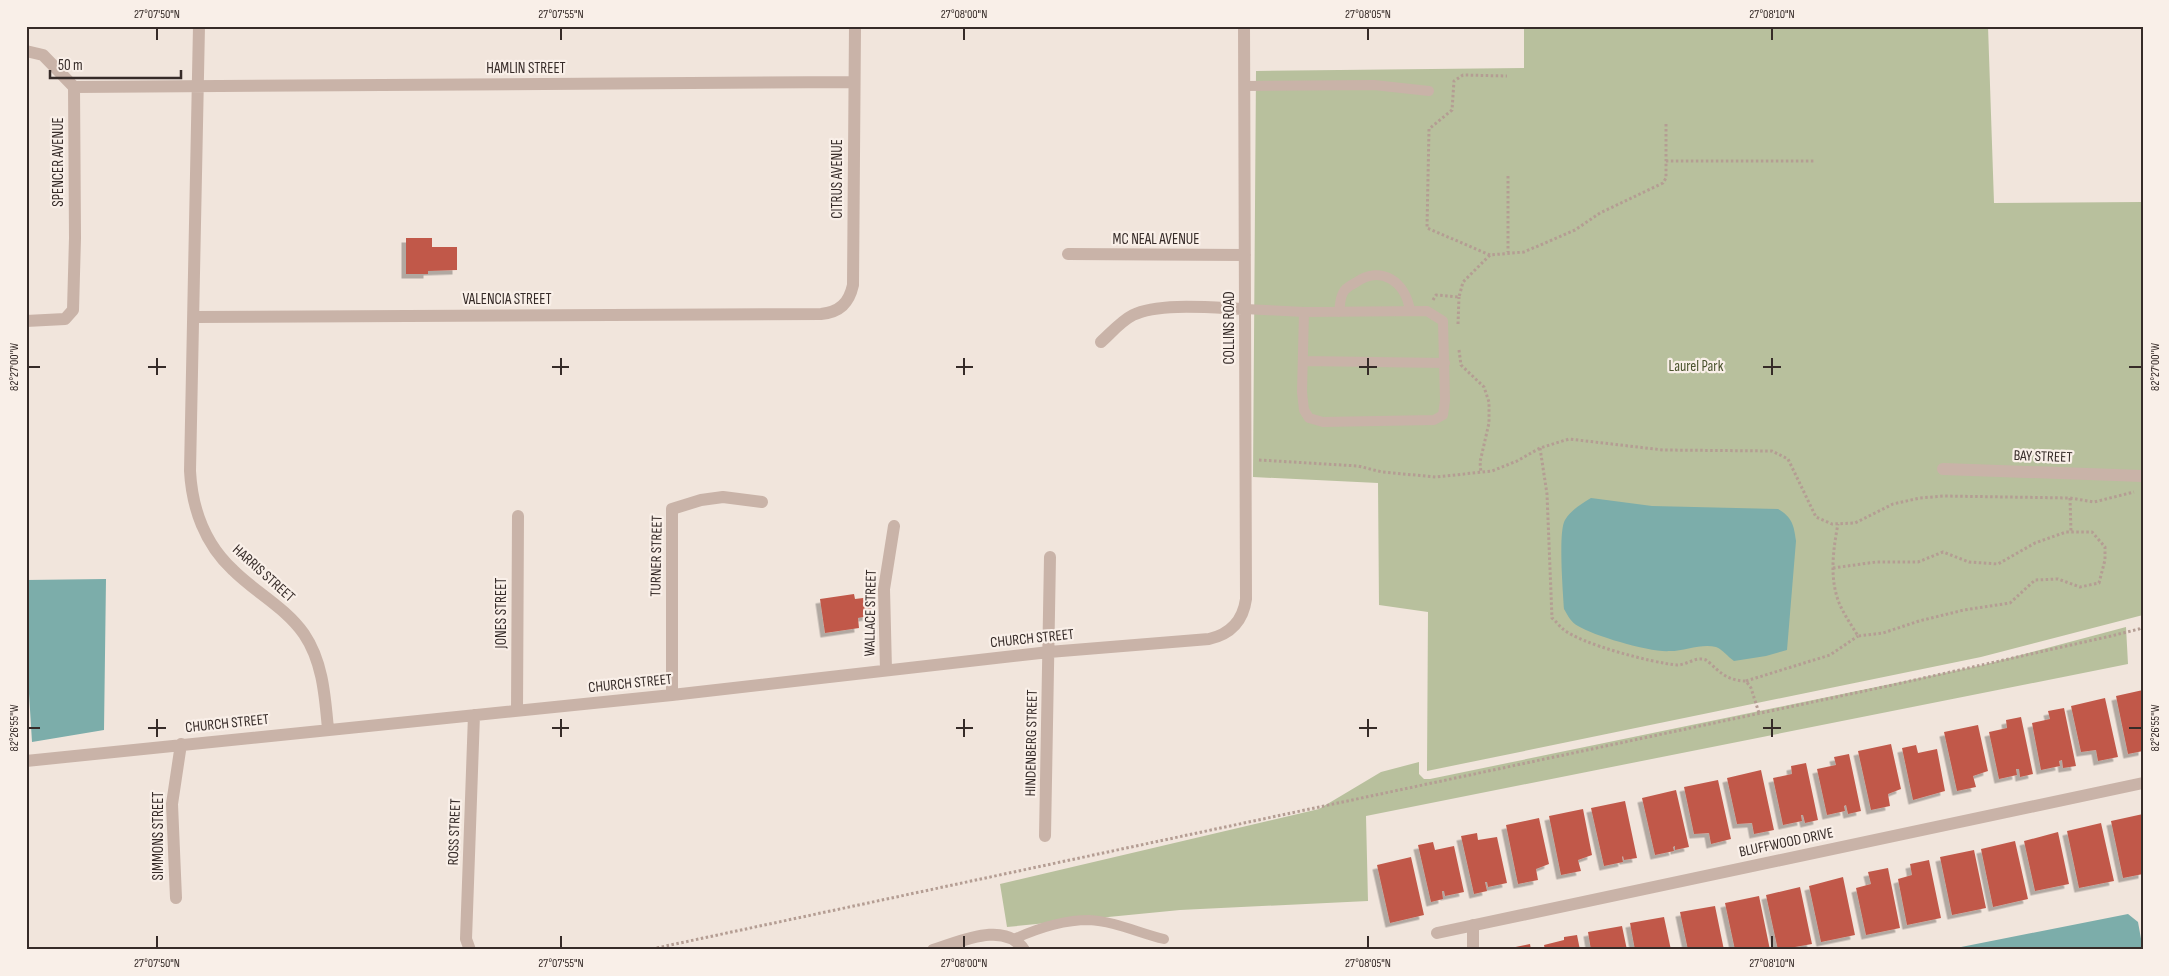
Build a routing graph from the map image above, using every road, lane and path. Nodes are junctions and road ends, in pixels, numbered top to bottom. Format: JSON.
{"nodes":[{"id":1,"x":199,"y":26,"type":"edge"},
{"id":2,"x":855,"y":26,"type":"edge"},
{"id":3,"x":1244,"y":26,"type":"edge"},
{"id":4,"x":26,"y":51,"type":"edge"},
{"id":5,"x":1506,"y":76,"type":"dead end"},
{"id":6,"x":854,"y":82,"type":"junction"},
{"id":7,"x":198,"y":86,"type":"junction"},
{"id":8,"x":1244,"y":86,"type":"junction"},
{"id":9,"x":74,"y":87,"type":"junction"},
{"id":10,"x":1429,"y":91,"type":"dead end"},
{"id":11,"x":1666,"y":124,"type":"dead end"},
{"id":12,"x":1666,"y":161,"type":"junction"},
{"id":13,"x":1814,"y":161,"type":"dead end"},
{"id":14,"x":1508,"y":176,"type":"dead end"},
{"id":15,"x":1508,"y":252,"type":"junction"},
{"id":16,"x":1068,"y":254,"type":"dead end"},
{"id":17,"x":1490,"y":255,"type":"junction"},
{"id":18,"x":1245,"y":256,"type":"junction"},
{"id":19,"x":1459,"y":297,"type":"junction"},
{"id":20,"x":1245,"y":308,"type":"junction"},
{"id":21,"x":1410,"y":311,"type":"junction"},
{"id":22,"x":1427,"y":311,"type":"junction"},
{"id":23,"x":1304,"y":312,"type":"junction"},
{"id":24,"x":1339,"y":312,"type":"junction"},
{"id":25,"x":821,"y":314,"type":"joint"},
{"id":26,"x":194,"y":317,"type":"junction"},
{"id":27,"x":26,"y":321,"type":"edge"},
{"id":28,"x":1458,"y":331,"type":"dead end"},
{"id":29,"x":1101,"y":342,"type":"dead end"},
{"id":30,"x":1458,"y":348,"type":"dead end"},
{"id":31,"x":1303,"y":361,"type":"junction"},
{"id":32,"x":1445,"y":363,"type":"junction"},
{"id":33,"x":1540,"y":448,"type":"junction"},
{"id":34,"x":1246,"y":460,"type":"junction"},
{"id":35,"x":1943,"y":469,"type":"dead end"},
{"id":36,"x":1481,"y":473,"type":"junction"},
{"id":37,"x":2143,"y":476,"type":"edge"},
{"id":38,"x":2143,"y":489,"type":"edge"},
{"id":39,"x":2070,"y":498,"type":"junction"},
{"id":40,"x":762,"y":502,"type":"dead end"},
{"id":41,"x":518,"y":516,"type":"dead end"},
{"id":42,"x":1838,"y":524,"type":"junction"},
{"id":43,"x":894,"y":526,"type":"dead end"},
{"id":44,"x":2071,"y":532,"type":"junction"},
{"id":45,"x":1050,"y":557,"type":"dead end"},
{"id":46,"x":1833,"y":568,"type":"junction"},
{"id":47,"x":1234,"y":627,"type":"joint"},
{"id":48,"x":2141,"y":628,"type":"edge"},
{"id":49,"x":1858,"y":636,"type":"junction"},
{"id":50,"x":1049,"y":652,"type":"junction"},
{"id":51,"x":886,"y":670,"type":"junction"},
{"id":52,"x":1746,"y":681,"type":"junction"},
{"id":53,"x":672,"y":695,"type":"junction"},
{"id":54,"x":517,"y":710,"type":"junction"},
{"id":55,"x":1759,"y":713,"type":"junction"},
{"id":56,"x":474,"y":715,"type":"junction"},
{"id":57,"x":328,"y":729,"type":"junction"},
{"id":58,"x":180,"y":744,"type":"junction"},
{"id":59,"x":26,"y":761,"type":"edge"},
{"id":60,"x":2143,"y":783,"type":"edge"},
{"id":61,"x":1046,"y":836,"type":"dead end"},
{"id":62,"x":176,"y":898,"type":"dead end"},
{"id":63,"x":1472,"y":925,"type":"junction"},
{"id":64,"x":1437,"y":932,"type":"dead end"},
{"id":65,"x":1014,"y":938,"type":"junction"},
{"id":66,"x":1164,"y":939,"type":"dead end"},
{"id":67,"x":470,"y":950,"type":"edge"},
{"id":68,"x":648,"y":950,"type":"edge"},
{"id":69,"x":933,"y":950,"type":"edge"},
{"id":70,"x":1024,"y":950,"type":"edge"},
{"id":71,"x":1473,"y":950,"type":"edge"}],
"edges":[{"from":1,"to":7,"type":"street"},
{"from":2,"to":6,"type":"street","name":"CITRUS AVENUE"},
{"from":3,"to":8,"type":"street","name":"COLLINS ROAD"},
{"from":4,"to":9,"type":"street"},
{"from":5,"to":17,"type":"path"},
{"from":6,"to":7,"type":"street","name":"HAMLIN STREET"},
{"from":6,"to":25,"type":"street","name":"CITRUS AVENUE"},
{"from":7,"to":9,"type":"street"},
{"from":7,"to":26,"type":"street"},
{"from":8,"to":10,"type":"lane"},
{"from":8,"to":18,"type":"street","name":"COLLINS ROAD"},
{"from":9,"to":27,"type":"street","name":"SPENCER AVENUE"},
{"from":11,"to":12,"type":"path"},
{"from":12,"to":13,"type":"path"},
{"from":12,"to":15,"type":"path"},
{"from":14,"to":15,"type":"path"},
{"from":15,"to":17,"type":"path"},
{"from":16,"to":18,"type":"street","name":"MC NEAL AVENUE"},
{"from":17,"to":19,"type":"path"},
{"from":18,"to":20,"type":"street","name":"COLLINS ROAD"},
{"from":19,"to":22,"type":"path"},
{"from":19,"to":28,"type":"path"},
{"from":20,"to":23,"type":"lane"},
{"from":20,"to":29,"type":"street"},
{"from":20,"to":34,"type":"street","name":"COLLINS ROAD"},
{"from":21,"to":22,"type":"lane"},
{"from":21,"to":24,"type":"lane"},
{"from":21,"to":24,"type":"lane"},
{"from":22,"to":32,"type":"lane"},
{"from":23,"to":24,"type":"lane"},
{"from":23,"to":31,"type":"lane"},
{"from":25,"to":26,"type":"street","name":"VALENCIA STREET"},
{"from":26,"to":57,"type":"street","name":"HARRIS STREET"},
{"from":30,"to":36,"type":"path"},
{"from":31,"to":32,"type":"lane"},
{"from":31,"to":32,"type":"lane"},
{"from":33,"to":36,"type":"path"},
{"from":33,"to":42,"type":"path"},
{"from":33,"to":52,"type":"path"},
{"from":34,"to":36,"type":"path"},
{"from":34,"to":47,"type":"street","name":"COLLINS ROAD"},
{"from":35,"to":37,"type":"street","name":"BAY STREET"},
{"from":38,"to":39,"type":"path"},
{"from":39,"to":42,"type":"path"},
{"from":39,"to":44,"type":"path"},
{"from":40,"to":53,"type":"street","name":"TURNER STREET"},
{"from":41,"to":54,"type":"street","name":"JONES STREET"},
{"from":42,"to":46,"type":"path"},
{"from":43,"to":51,"type":"street","name":"WALLACE STREET"},
{"from":44,"to":46,"type":"path"},
{"from":44,"to":49,"type":"path"},
{"from":45,"to":50,"type":"street","name":"HINDENBERG STREET"},
{"from":46,"to":49,"type":"path"},
{"from":47,"to":50,"type":"street","name":"CHURCH STREET"},
{"from":48,"to":55,"type":"path"},
{"from":49,"to":52,"type":"path"},
{"from":50,"to":51,"type":"street","name":"CHURCH STREET"},
{"from":50,"to":61,"type":"street","name":"HINDENBERG STREET"},
{"from":51,"to":53,"type":"street","name":"CHURCH STREET"},
{"from":52,"to":55,"type":"path"},
{"from":53,"to":54,"type":"street","name":"CHURCH STREET"},
{"from":54,"to":56,"type":"street","name":"CHURCH STREET"},
{"from":55,"to":68,"type":"path"},
{"from":56,"to":57,"type":"street","name":"CHURCH STREET"},
{"from":56,"to":67,"type":"street","name":"ROSS STREET"},
{"from":57,"to":58,"type":"street","name":"CHURCH STREET"},
{"from":58,"to":59,"type":"street","name":"CHURCH STREET"},
{"from":58,"to":62,"type":"street","name":"SIMMONS STREET"},
{"from":60,"to":63,"type":"street","name":"BLUFFWOOD DRIVE"},
{"from":63,"to":64,"type":"street","name":"BLUFFWOOD DRIVE"},
{"from":63,"to":71,"type":"street"},
{"from":65,"to":66,"type":"lane"},
{"from":65,"to":69,"type":"street"},
{"from":65,"to":70,"type":"street"}]}
